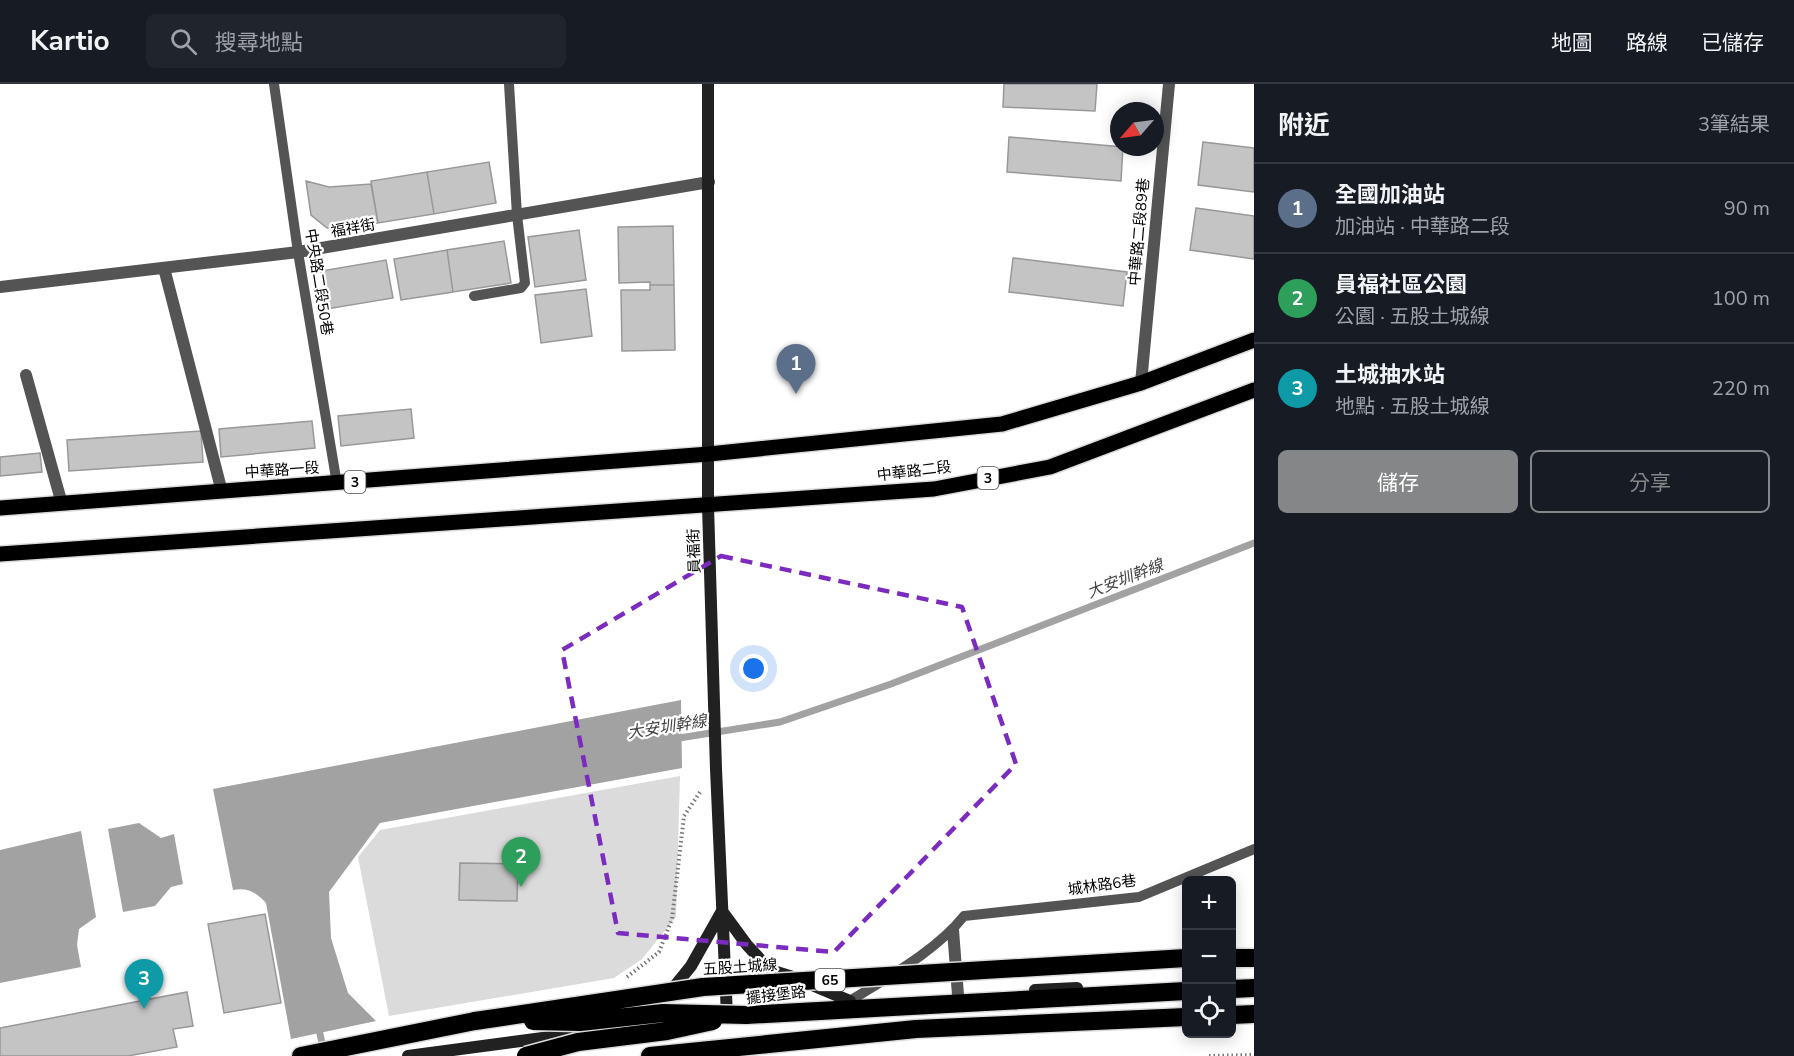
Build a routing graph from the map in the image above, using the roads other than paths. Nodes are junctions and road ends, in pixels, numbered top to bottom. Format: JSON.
{"nodes":[{"id":1,"x":274,"y":84,"type":"edge"},
{"id":2,"x":509,"y":84,"type":"edge"},
{"id":3,"x":708,"y":84,"type":"edge"},
{"id":4,"x":1169,"y":84,"type":"edge"},
{"id":5,"x":709,"y":182,"type":"junction"},
{"id":6,"x":517,"y":215,"type":"junction"},
{"id":7,"x":298,"y":252,"type":"junction"},
{"id":8,"x":164,"y":268,"type":"junction"},
{"id":9,"x":0,"y":287,"type":"edge"},
{"id":10,"x":474,"y":296,"type":"dead end"},
{"id":11,"x":1254,"y":340,"type":"edge"},
{"id":12,"x":26,"y":375,"type":"dead end"},
{"id":13,"x":1141,"y":383,"type":"junction"},
{"id":14,"x":1254,"y":390,"type":"edge"},
{"id":15,"x":709,"y":454,"type":"junction"},
{"id":16,"x":337,"y":484,"type":"junction"},
{"id":17,"x":222,"y":492,"type":"junction"},
{"id":18,"x":62,"y":504,"type":"junction"},
{"id":19,"x":708,"y":506,"type":"junction"},
{"id":20,"x":0,"y":508,"type":"edge"},
{"id":21,"x":0,"y":554,"type":"edge"},
{"id":22,"x":1254,"y":849,"type":"edge"},
{"id":23,"x":722,"y":910,"type":"junction"},
{"id":24,"x":953,"y":930,"type":"junction"},
{"id":25,"x":1236,"y":957,"type":"edge"},
{"id":26,"x":1182,"y":958,"type":"edge"},
{"id":27,"x":1254,"y":958,"type":"edge"},
{"id":28,"x":1254,"y":982,"type":"edge"},
{"id":29,"x":1236,"y":983,"type":"edge"},
{"id":30,"x":1182,"y":984,"type":"edge"},
{"id":31,"x":1254,"y":988,"type":"edge"},
{"id":32,"x":1236,"y":989,"type":"edge"},
{"id":33,"x":1182,"y":991,"type":"edge"},
{"id":34,"x":958,"y":995,"type":"junction"},
{"id":35,"x":850,"y":1001,"type":"junction"},
{"id":36,"x":1254,"y":1014,"type":"edge"},
{"id":37,"x":746,"y":1015,"type":"junction"},
{"id":38,"x":1236,"y":1015,"type":"edge"},
{"id":39,"x":727,"y":1016,"type":"junction"},
{"id":40,"x":1182,"y":1017,"type":"edge"},
{"id":41,"x":475,"y":1021,"type":"junction"},
{"id":42,"x":633,"y":1026,"type":"junction"},
{"id":43,"x":301,"y":1056,"type":"edge"},
{"id":44,"x":408,"y":1056,"type":"edge"},
{"id":45,"x":526,"y":1056,"type":"edge"},
{"id":46,"x":650,"y":1056,"type":"edge"}],
"edges":[{"from":1,"to":7,"type":"lane","name":"中央路二段50巷"},
{"from":2,"to":6,"type":"lane"},
{"from":3,"to":5,"type":"street","name":"員福街"},
{"from":4,"to":13,"type":"street","name":"中華路二段89巷"},
{"from":5,"to":6,"type":"street","name":"福祥街"},
{"from":5,"to":15,"type":"street","name":"員福街"},
{"from":6,"to":7,"type":"street","name":"福祥街"},
{"from":6,"to":10,"type":"lane"},
{"from":7,"to":8,"type":"street","name":"福祥街"},
{"from":7,"to":16,"type":"lane","name":"中央路二段50巷"},
{"from":8,"to":9,"type":"street","name":"福祥街"},
{"from":8,"to":17,"type":"street"},
{"from":11,"to":13,"type":"main road","number":"3"},
{"from":12,"to":18,"type":"street"},
{"from":13,"to":15,"type":"main road","number":"3"},
{"from":14,"to":19,"type":"main road","name":"中華路二段","number":"3"},
{"from":15,"to":16,"type":"main road","name":"中華路一段","number":"3"},
{"from":15,"to":19,"type":"street","name":"員福街"},
{"from":16,"to":17,"type":"main road","name":"中華路一段","number":"3"},
{"from":17,"to":18,"type":"main road","name":"中華路一段","number":"3"},
{"from":18,"to":20,"type":"main road","name":"中華路一段","number":"3"},
{"from":19,"to":21,"type":"main road","number":"3"},
{"from":19,"to":23,"type":"street","name":"員福街"},
{"from":22,"to":24,"type":"lane","name":"城林路6巷"},
{"from":23,"to":35,"type":"street"},
{"from":23,"to":39,"type":"street","name":"員福街"},
{"from":23,"to":42,"type":"street"},
{"from":24,"to":34,"type":"street"},
{"from":24,"to":35,"type":"lane","name":"城林路6巷"},
{"from":25,"to":27,"type":"highway"},
{"from":26,"to":41,"type":"highway","name":"五股土城線","number":"65","bridge":true},
{"from":28,"to":29,"type":"street"},
{"from":30,"to":34,"type":"street","name":"擺接堡路"},
{"from":31,"to":32,"type":"highway"},
{"from":33,"to":37,"type":"highway"},
{"from":34,"to":35,"type":"street","name":"擺接堡路"},
{"from":35,"to":39,"type":"street","name":"擺接堡路"},
{"from":36,"to":38,"type":"highway"},
{"from":37,"to":41,"type":"highway","bridge":true},
{"from":37,"to":45,"type":"highway","bridge":true},
{"from":39,"to":42,"type":"street","name":"擺接堡路"},
{"from":40,"to":46,"type":"highway"},
{"from":41,"to":43,"type":"highway","name":"五股土城線","number":"65"},
{"from":42,"to":44,"type":"street","name":"擺接堡路"}]}
